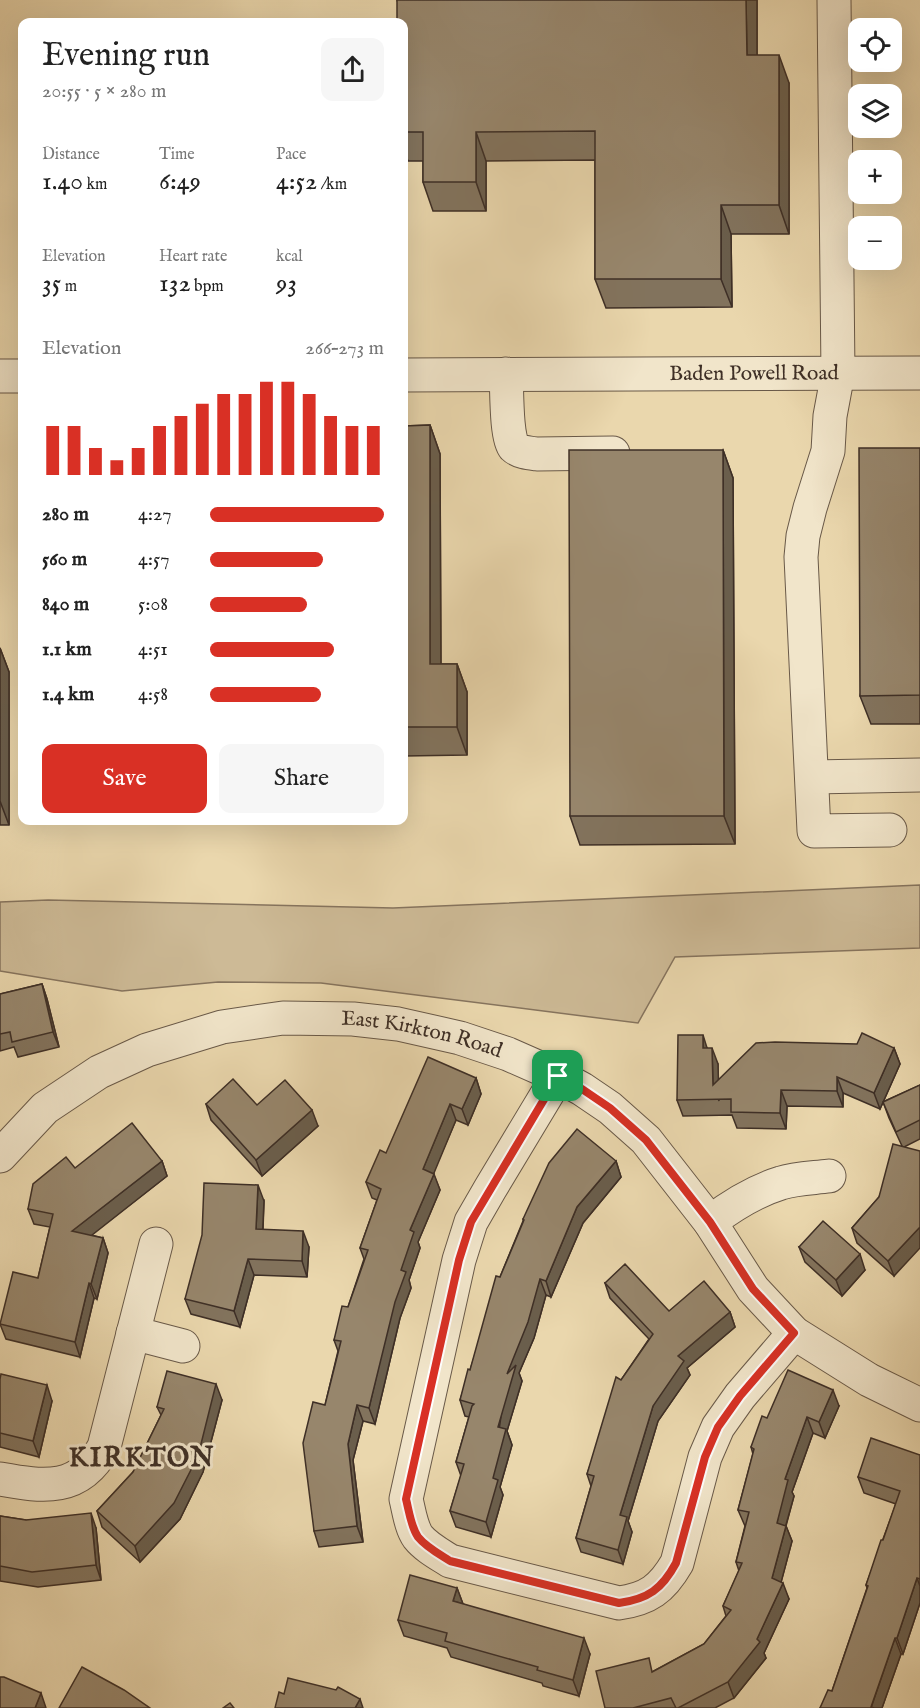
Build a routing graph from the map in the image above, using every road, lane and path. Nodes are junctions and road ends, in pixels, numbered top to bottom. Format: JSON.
{"nodes":[{"id":1,"x":834,"y":0,"type":"edge"},
{"id":2,"x":838,"y":373,"type":"junction"},
{"id":3,"x":920,"y":373,"type":"edge"},
{"id":4,"x":506,"y":374,"type":"junction"},
{"id":5,"x":408,"y":375,"type":"edge"},
{"id":6,"x":0,"y":376,"type":"edge"},
{"id":7,"x":18,"y":376,"type":"edge"},
{"id":8,"x":641,"y":453,"type":"edge"},
{"id":9,"x":920,"y":775,"type":"edge"},
{"id":10,"x":812,"y":777,"type":"junction"},
{"id":11,"x":890,"y":830,"type":"dead end"},
{"id":12,"x":558,"y":1076,"type":"junction"},
{"id":13,"x":0,"y":1156,"type":"edge"},
{"id":14,"x":829,"y":1176,"type":"dead end"},
{"id":15,"x":710,"y":1222,"type":"junction"},
{"id":16,"x":156,"y":1244,"type":"dead end"},
{"id":17,"x":133,"y":1333,"type":"junction"},
{"id":18,"x":794,"y":1333,"type":"junction"},
{"id":19,"x":183,"y":1346,"type":"dead end"},
{"id":20,"x":920,"y":1405,"type":"edge"},
{"id":21,"x":0,"y":1479,"type":"edge"}],
"edges":[{"from":1,"to":2,"type":"street","name":"Baden Powell Road"},
{"from":2,"to":3,"type":"street"},
{"from":2,"to":4,"type":"street","name":"Baden Powell Road"},
{"from":2,"to":10,"type":"street"},
{"from":4,"to":5,"type":"street","name":"Baden Powell Road"},
{"from":4,"to":8,"type":"street"},
{"from":6,"to":7,"type":"street"},
{"from":9,"to":10,"type":"street"},
{"from":10,"to":11,"type":"street"},
{"from":12,"to":13,"type":"street","name":"East Kirkton Road"},
{"from":12,"to":15,"type":"street","name":"East Kirkton Road"},
{"from":12,"to":18,"type":"street"},
{"from":14,"to":15,"type":"street"},
{"from":15,"to":18,"type":"street","name":"East Kirkton Road"},
{"from":16,"to":17,"type":"street"},
{"from":17,"to":19,"type":"street"},
{"from":17,"to":21,"type":"street"},
{"from":18,"to":20,"type":"street","name":"East Kirkton Road"}]}
